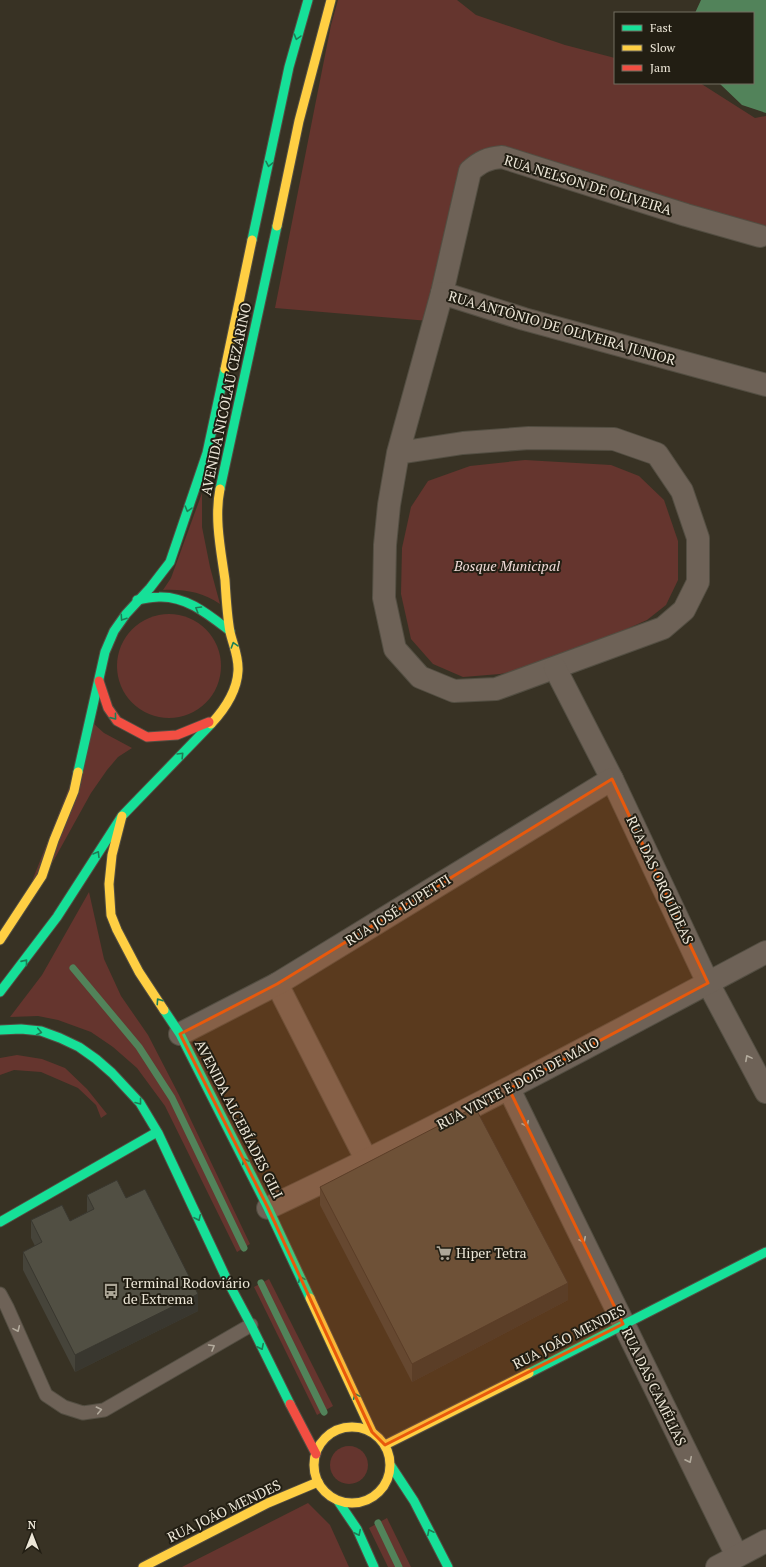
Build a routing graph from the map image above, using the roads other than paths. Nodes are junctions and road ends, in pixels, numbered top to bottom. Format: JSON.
{"nodes":[{"id":1,"x":308,"y":0,"type":"edge"},
{"id":2,"x":331,"y":0,"type":"edge"},
{"id":3,"x":760,"y":236,"type":"dead end"},
{"id":4,"x":442,"y":293,"type":"junction"},
{"id":5,"x":766,"y":385,"type":"edge"},
{"id":6,"x":398,"y":454,"type":"junction"},
{"id":7,"x":138,"y":600,"type":"junction"},
{"id":8,"x":230,"y":632,"type":"junction"},
{"id":9,"x":555,"y":668,"type":"junction"},
{"id":10,"x":99,"y":681,"type":"junction"},
{"id":11,"x":217,"y":718,"type":"junction"},
{"id":12,"x":612,"y":779,"type":"junction"},
{"id":13,"x":122,"y":816,"type":"junction"},
{"id":14,"x":0,"y":940,"type":"edge"},
{"id":15,"x":766,"y":952,"type":"edge"},
{"id":16,"x":708,"y":983,"type":"junction"},
{"id":17,"x":277,"y":984,"type":"junction"},
{"id":18,"x":0,"y":992,"type":"edge"},
{"id":19,"x":0,"y":1030,"type":"edge"},
{"id":20,"x":180,"y":1034,"type":"junction"},
{"id":21,"x":509,"y":1088,"type":"junction"},
{"id":22,"x":766,"y":1092,"type":"edge"},
{"id":23,"x":157,"y":1132,"type":"junction"},
{"id":24,"x":367,"y":1161,"type":"junction"},
{"id":25,"x":268,"y":1208,"type":"junction"},
{"id":26,"x":0,"y":1222,"type":"edge"},
{"id":27,"x":766,"y":1252,"type":"edge"},
{"id":28,"x":0,"y":1294,"type":"edge"},
{"id":29,"x":623,"y":1324,"type":"junction"},
{"id":30,"x":251,"y":1325,"type":"junction"},
{"id":31,"x":372,"y":1432,"type":"junction"},
{"id":32,"x":385,"y":1445,"type":"junction"},
{"id":33,"x":316,"y":1454,"type":"junction"},
{"id":34,"x":391,"y":1466,"type":"junction"},
{"id":35,"x":318,"y":1482,"type":"junction"},
{"id":36,"x":338,"y":1501,"type":"junction"},
{"id":37,"x":764,"y":1546,"type":"edge"},
{"id":38,"x":736,"y":1556,"type":"junction"},
{"id":39,"x":143,"y":1567,"type":"edge"},
{"id":40,"x":374,"y":1567,"type":"edge"},
{"id":41,"x":448,"y":1567,"type":"edge"},
{"id":42,"x":717,"y":1567,"type":"edge"}],
"edges":[{"from":1,"to":7,"type":"street","name":"AVENIDA NICOLAU CEZARINO","one_way":true},
{"from":2,"to":8,"type":"street","name":"AVENIDA NICOLAU CEZARINO"},
{"from":3,"to":4,"type":"street","name":"RUA NELSON DE OLIVEIRA"},
{"from":4,"to":5,"type":"street","name":"RUA ANTÔNIO DE OLIVEIRA JUNIOR"},
{"from":4,"to":6,"type":"street","name":"RUA ANTÔNIO DE OLIVEIRA JUNIOR"},
{"from":6,"to":9,"type":"street","name":"RUA ANTÔNIO DE OLIVEIRA JUNIOR"},
{"from":6,"to":9,"type":"street"},
{"from":8,"to":7,"type":"street","one_way":true},
{"from":7,"to":10,"type":"street","name":"AVENIDA NICOLAU CEZARINO","one_way":true},
{"from":11,"to":8,"type":"street","name":"AVENIDA NICOLAU CEZARINO","one_way":true},
{"from":9,"to":12,"type":"street","name":"RUA DAS ORQUÍDEAS"},
{"from":10,"to":11,"type":"street","one_way":true},
{"from":10,"to":14,"type":"street","name":"AVENIDA NICOLAU CEZARINO"},
{"from":13,"to":11,"type":"street","name":"AVENIDA NICOLAU CEZARINO","one_way":true},
{"from":12,"to":16,"type":"street","name":"RUA DAS ORQUÍDEAS"},
{"from":12,"to":17,"type":"street","name":"RUA JOSÉ LUPETTI"},
{"from":18,"to":13,"type":"street","name":"AVENIDA NICOLAU CEZARINO","one_way":true},
{"from":20,"to":13,"type":"street","name":"AVENIDA ALCEBÍADES GILI","one_way":true},
{"from":15,"to":16,"type":"street","name":"RUA VINTE E DOIS DE MAIO"},
{"from":16,"to":21,"type":"street","name":"RUA VINTE E DOIS DE MAIO"},
{"from":22,"to":16,"type":"street","name":"RUA DAS ORQUÍDEAS","one_way":true},
{"from":17,"to":20,"type":"street","name":"RUA JOSÉ LUPETTI"},
{"from":17,"to":24,"type":"street"},
{"from":19,"to":23,"type":"street","one_way":true},
{"from":25,"to":20,"type":"street","name":"AVENIDA ALCEBÍADES GILI","one_way":true},
{"from":21,"to":24,"type":"street","name":"RUA VINTE E DOIS DE MAIO"},
{"from":21,"to":29,"type":"street","name":"RUA DAS CAMÉLIAS","one_way":true},
{"from":23,"to":26,"type":"street"},
{"from":23,"to":30,"type":"street","one_way":true},
{"from":24,"to":25,"type":"street","name":"RUA VINTE E DOIS DE MAIO"},
{"from":31,"to":25,"type":"street","name":"AVENIDA ALCEBÍADES GILI","one_way":true},
{"from":27,"to":29,"type":"street","name":"RUA JOÃO MENDES"},
{"from":28,"to":30,"type":"lane","one_way":true},
{"from":29,"to":32,"type":"street","name":"RUA JOÃO MENDES"},
{"from":29,"to":38,"type":"street","name":"RUA DAS CAMÉLIAS","one_way":true},
{"from":30,"to":33,"type":"street","one_way":true},
{"from":31,"to":32,"type":"street"},
{"from":31,"to":33,"type":"street"},
{"from":32,"to":34,"type":"street"},
{"from":33,"to":35,"type":"street"},
{"from":34,"to":36,"type":"street"},
{"from":41,"to":34,"type":"street","one_way":true},
{"from":35,"to":36,"type":"street"},
{"from":35,"to":39,"type":"street","name":"RUA JOÃO MENDES"},
{"from":36,"to":40,"type":"street","one_way":true},
{"from":37,"to":38,"type":"street"},
{"from":38,"to":42,"type":"street"}]}
